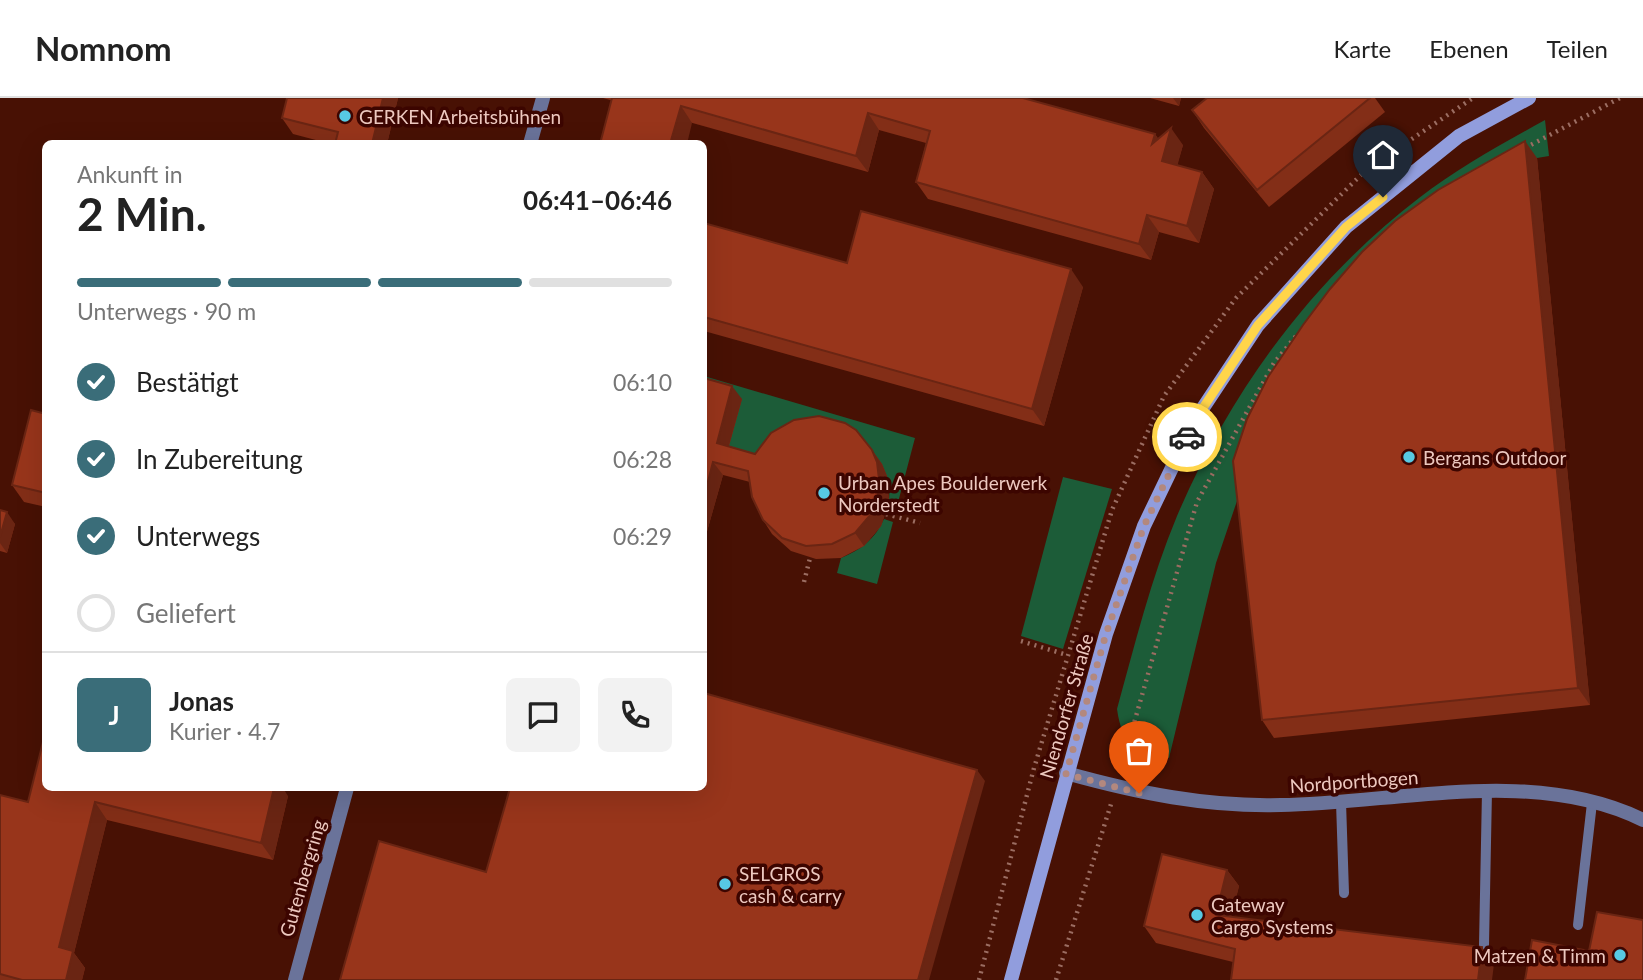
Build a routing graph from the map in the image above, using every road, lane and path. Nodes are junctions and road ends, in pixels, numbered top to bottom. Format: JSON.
{"nodes":[{"id":1,"x":543,"y":98,"type":"edge"},
{"id":2,"x":1529,"y":98,"type":"edge"},
{"id":3,"x":1620,"y":98,"type":"edge"},
{"id":4,"x":531,"y":140,"type":"edge"},
{"id":5,"x":1513,"y":154,"type":"edge"},
{"id":6,"x":1300,"y":332,"type":"edge"},
{"id":7,"x":886,"y":514,"type":"dead end"},
{"id":8,"x":920,"y":523,"type":"dead end"},
{"id":9,"x":810,"y":558,"type":"edge"},
{"id":10,"x":804,"y":582,"type":"dead end"},
{"id":11,"x":1021,"y":641,"type":"dead end"},
{"id":12,"x":1067,"y":655,"type":"dead end"},
{"id":13,"x":1066,"y":774,"type":"junction"},
{"id":14,"x":1116,"y":787,"type":"junction"},
{"id":15,"x":346,"y":791,"type":"edge"},
{"id":16,"x":1487,"y":791,"type":"junction"},
{"id":17,"x":1341,"y":802,"type":"junction"},
{"id":18,"x":1592,"y":803,"type":"junction"},
{"id":19,"x":1643,"y":820,"type":"edge"},
{"id":20,"x":1344,"y":893,"type":"dead end"},
{"id":21,"x":1578,"y":925,"type":"dead end"},
{"id":22,"x":1484,"y":945,"type":"edge"},
{"id":23,"x":295,"y":980,"type":"edge"},
{"id":24,"x":1011,"y":980,"type":"edge"},
{"id":25,"x":1056,"y":980,"type":"edge"}],
"edges":[{"from":1,"to":4,"type":"street"},
{"from":2,"to":13,"type":"main road","name":"Niendorfer Straße"},
{"from":3,"to":5,"type":"path"},
{"from":6,"to":14,"type":"path"},
{"from":7,"to":8,"type":"path"},
{"from":9,"to":10,"type":"path"},
{"from":11,"to":12,"type":"path"},
{"from":13,"to":14,"type":"street","name":"Nordportbogen"},
{"from":13,"to":24,"type":"main road","name":"Niendorfer Straße"},
{"from":14,"to":17,"type":"street","name":"Nordportbogen"},
{"from":14,"to":25,"type":"path"},
{"from":15,"to":23,"type":"street","name":"Gutenbergring"},
{"from":16,"to":17,"type":"street","name":"Nordportbogen"},
{"from":16,"to":18,"type":"street","name":"Nordportbogen"},
{"from":16,"to":22,"type":"lane"},
{"from":17,"to":20,"type":"lane"},
{"from":18,"to":19,"type":"street","name":"Nordportbogen"},
{"from":18,"to":21,"type":"lane"}]}
